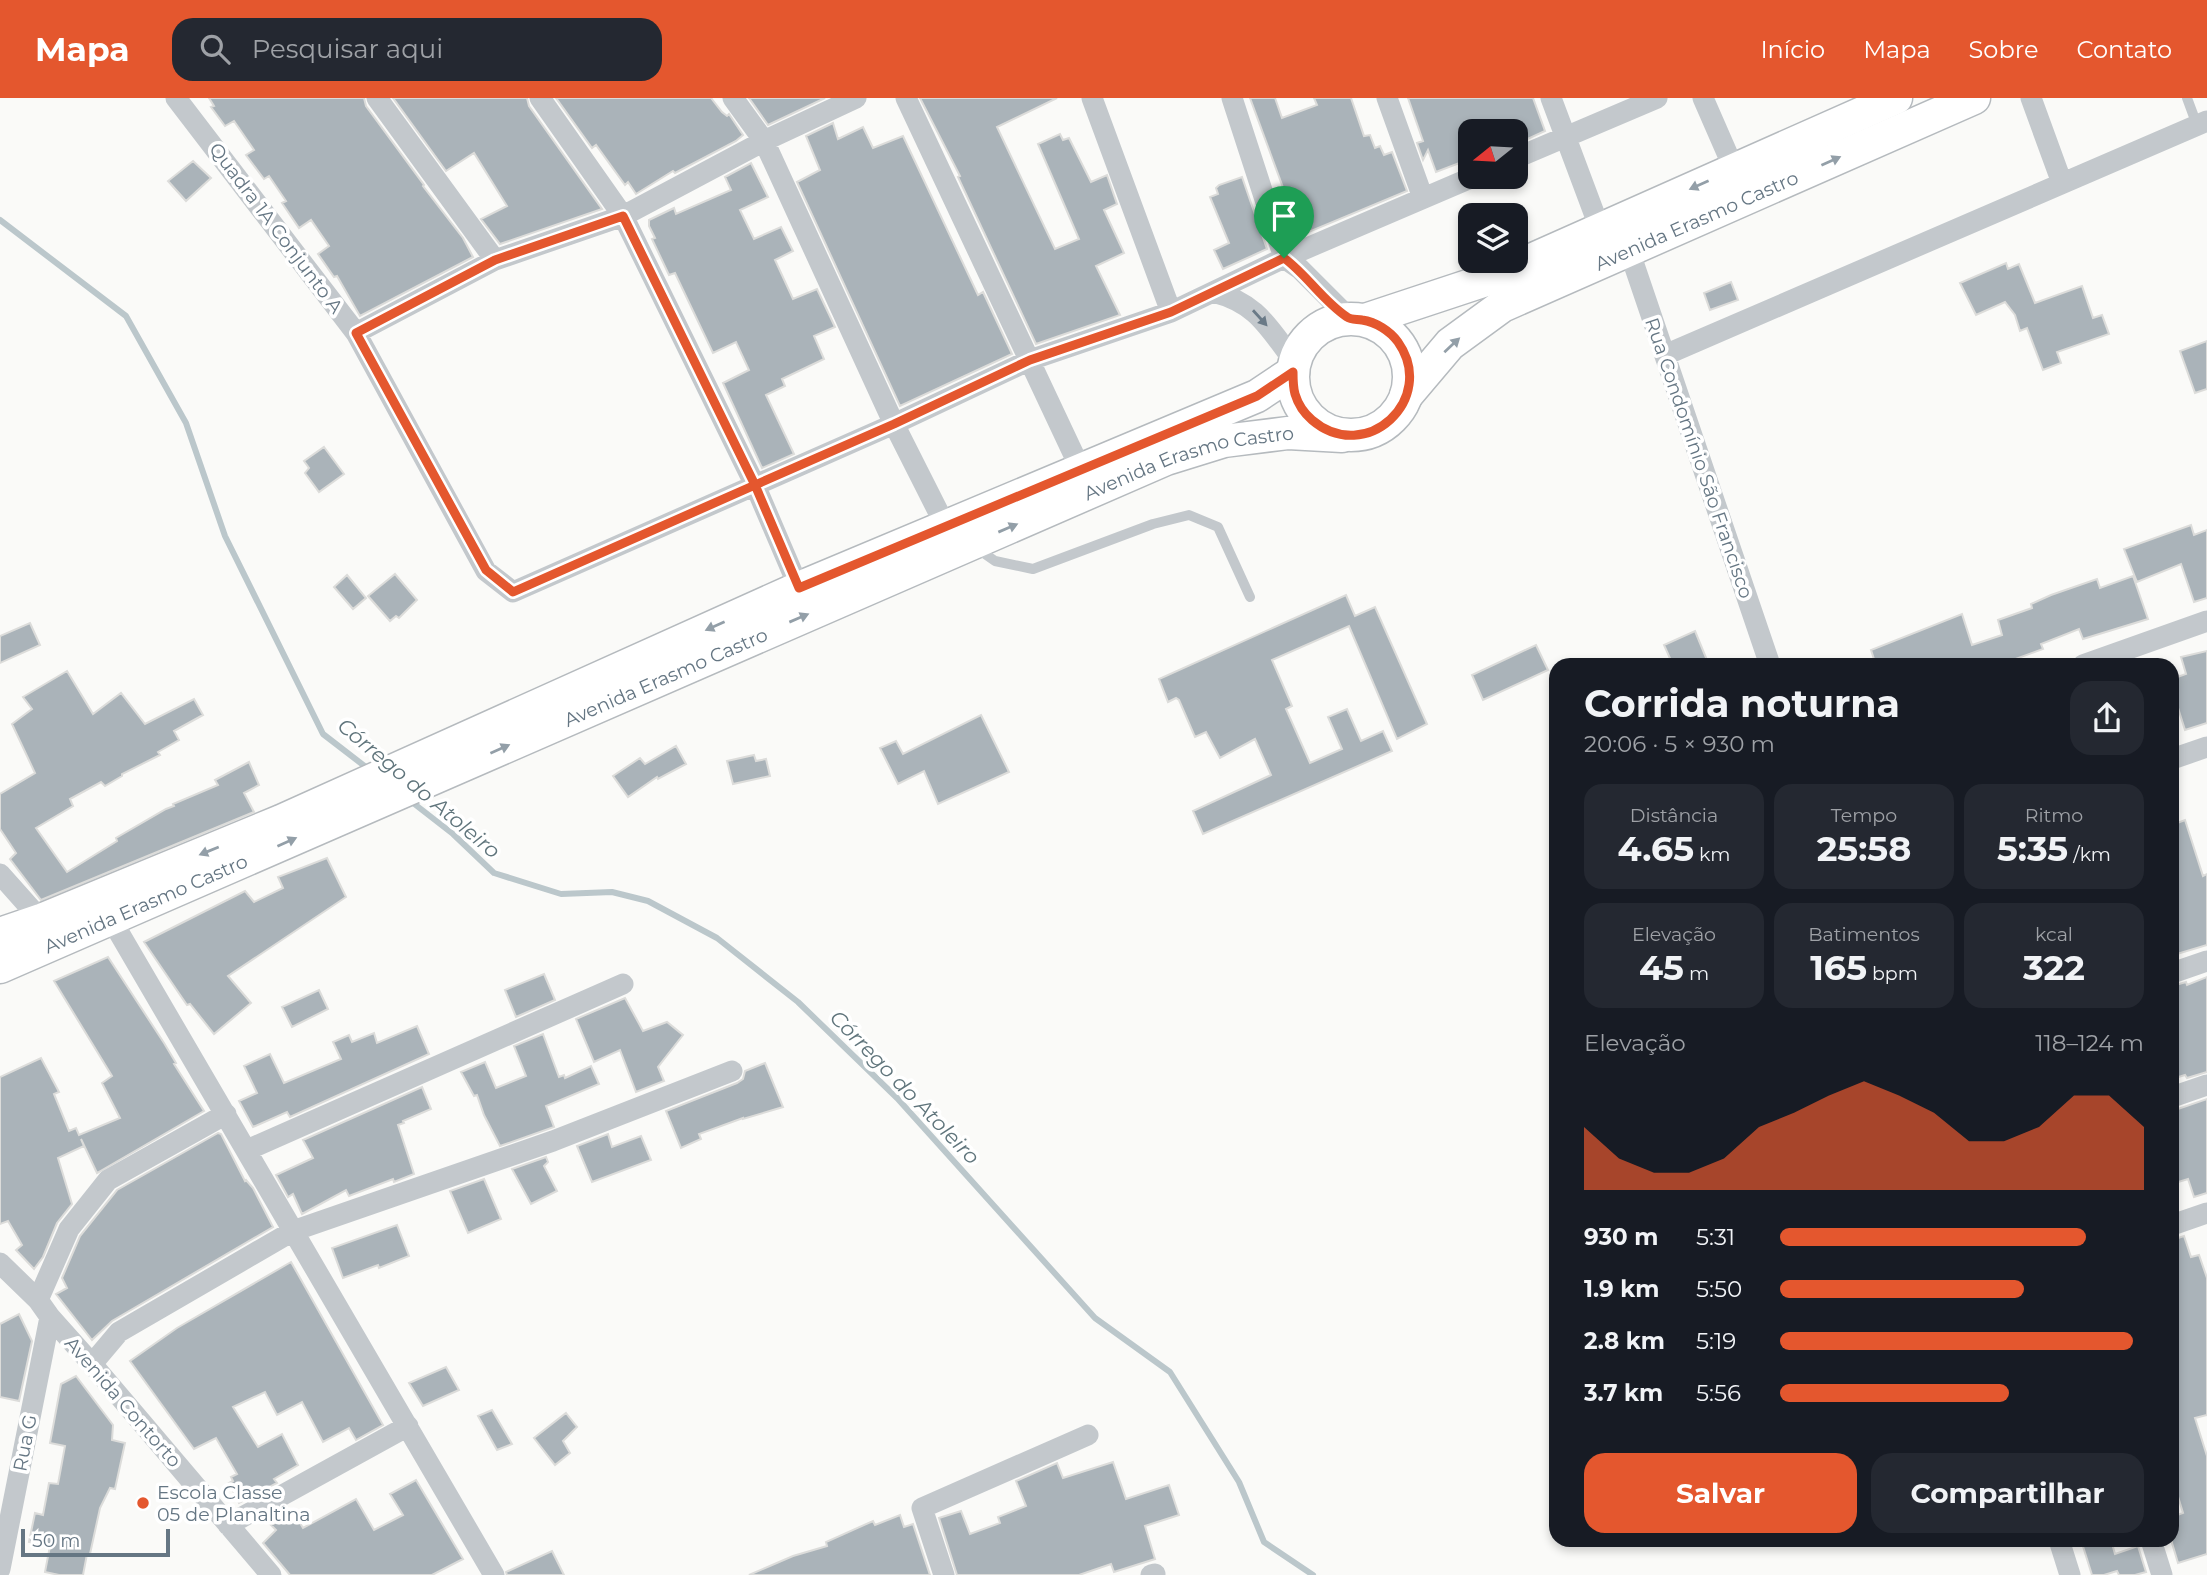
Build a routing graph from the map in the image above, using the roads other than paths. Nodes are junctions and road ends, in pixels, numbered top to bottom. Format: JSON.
{"nodes":[{"id":1,"x":176,"y":98,"type":"edge"},
{"id":2,"x":377,"y":98,"type":"edge"},
{"id":3,"x":540,"y":98,"type":"edge"},
{"id":4,"x":733,"y":98,"type":"edge"},
{"id":5,"x":856,"y":98,"type":"edge"},
{"id":6,"x":906,"y":98,"type":"edge"},
{"id":7,"x":1092,"y":98,"type":"edge"},
{"id":8,"x":1232,"y":98,"type":"edge"},
{"id":9,"x":1387,"y":98,"type":"edge"},
{"id":10,"x":1551,"y":98,"type":"edge"},
{"id":11,"x":1657,"y":98,"type":"edge"},
{"id":12,"x":1703,"y":98,"type":"edge"},
{"id":13,"x":1974,"y":98,"type":"edge"},
{"id":14,"x":2031,"y":98,"type":"edge"},
{"id":15,"x":2187,"y":98,"type":"edge"},
{"id":16,"x":1890,"y":99,"type":"edge"},
{"id":17,"x":2202,"y":123,"type":"edge"},
{"id":18,"x":1566,"y":137,"type":"junction"},
{"id":19,"x":764,"y":141,"type":"junction"},
{"id":20,"x":1528,"y":153,"type":"edge"},
{"id":21,"x":1734,"y":169,"type":"junction"},
{"id":22,"x":1458,"y":183,"type":"edge"},
{"id":23,"x":2062,"y":183,"type":"junction"},
{"id":24,"x":1423,"y":198,"type":"junction"},
{"id":25,"x":623,"y":216,"type":"junction"},
{"id":26,"x":1600,"y":229,"type":"junction"},
{"id":27,"x":1629,"y":250,"type":"junction"},
{"id":28,"x":1284,"y":258,"type":"junction"},
{"id":29,"x":495,"y":260,"type":"junction"},
{"id":30,"x":1213,"y":292,"type":"junction"},
{"id":31,"x":1171,"y":312,"type":"junction"},
{"id":32,"x":1357,"y":319,"type":"junction"},
{"id":33,"x":356,"y":333,"type":"junction"},
{"id":34,"x":1665,"y":355,"type":"junction"},
{"id":35,"x":1030,"y":360,"type":"junction"},
{"id":36,"x":1293,"y":367,"type":"junction"},
{"id":37,"x":1406,"y":396,"type":"junction"},
{"id":38,"x":894,"y":424,"type":"junction"},
{"id":39,"x":1342,"y":436,"type":"junction"},
{"id":40,"x":1081,"y":470,"type":"junction"},
{"id":41,"x":755,"y":485,"type":"junction"},
{"id":42,"x":958,"y":536,"type":"junction"},
{"id":43,"x":799,"y":588,"type":"junction"},
{"id":44,"x":1250,"y":597,"type":"dead end"},
{"id":45,"x":2207,"y":621,"type":"edge"},
{"id":46,"x":1768,"y":658,"type":"edge"},
{"id":47,"x":2102,"y":658,"type":"edge"},
{"id":48,"x":2207,"y":747,"type":"edge"},
{"id":49,"x":2179,"y":757,"type":"edge"},
{"id":50,"x":430,"y":767,"type":"junction"},
{"id":51,"x":370,"y":794,"type":"junction"},
{"id":52,"x":0,"y":874,"type":"edge"},
{"id":53,"x":111,"y":919,"type":"junction"},
{"id":54,"x":41,"y":920,"type":"junction"},
{"id":55,"x":0,"y":934,"type":"edge"},
{"id":56,"x":2207,"y":961,"type":"edge"},
{"id":57,"x":0,"y":967,"type":"edge"},
{"id":58,"x":2179,"y":971,"type":"edge"},
{"id":59,"x":623,"y":984,"type":"dead end"},
{"id":60,"x":732,"y":1071,"type":"dead end"},
{"id":61,"x":2207,"y":1085,"type":"edge"},
{"id":62,"x":2179,"y":1095,"type":"edge"},
{"id":63,"x":226,"y":1114,"type":"junction"},
{"id":64,"x":247,"y":1150,"type":"junction"},
{"id":65,"x":2207,"y":1213,"type":"edge"},
{"id":66,"x":2179,"y":1223,"type":"edge"},
{"id":67,"x":293,"y":1231,"type":"junction"},
{"id":68,"x":0,"y":1263,"type":"edge"},
{"id":69,"x":44,"y":1308,"type":"junction"},
{"id":70,"x":92,"y":1364,"type":"junction"},
{"id":71,"x":408,"y":1426,"type":"junction"},
{"id":72,"x":1088,"y":1435,"type":"dead end"},
{"id":73,"x":228,"y":1525,"type":"junction"},
{"id":74,"x":2061,"y":1547,"type":"edge"},
{"id":75,"x":2153,"y":1547,"type":"edge"},
{"id":76,"x":0,"y":1569,"type":"edge"},
{"id":77,"x":271,"y":1575,"type":"edge"},
{"id":78,"x":494,"y":1575,"type":"edge"},
{"id":79,"x":943,"y":1575,"type":"edge"},
{"id":80,"x":2070,"y":1575,"type":"edge"},
{"id":81,"x":2162,"y":1575,"type":"edge"}],
"edges":[{"from":1,"to":33,"type":"street","name":"Quadra 1A Conjunto A"},
{"from":2,"to":29,"type":"street"},
{"from":3,"to":25,"type":"street"},
{"from":4,"to":19,"type":"street"},
{"from":5,"to":19,"type":"street","name":"Quadra 1A Conjunto A"},
{"from":6,"to":35,"type":"street"},
{"from":7,"to":31,"type":"street"},
{"from":8,"to":28,"type":"street"},
{"from":9,"to":24,"type":"street"},
{"from":10,"to":18,"type":"street"},
{"from":11,"to":18,"type":"street"},
{"from":12,"to":21,"type":"street"},
{"from":27,"to":13,"type":"main road","name":"Avenida Erasmo Castro","one_way":true},
{"from":14,"to":23,"type":"street"},
{"from":15,"to":17,"type":"lane"},
{"from":16,"to":21,"type":"main road","name":"Avenida Erasmo Castro"},
{"from":17,"to":23,"type":"street"},
{"from":18,"to":20,"type":"street"},
{"from":18,"to":26,"type":"street"},
{"from":19,"to":25,"type":"street","name":"Quadra 1A Conjunto A"},
{"from":19,"to":38,"type":"street"},
{"from":21,"to":26,"type":"main road","name":"Avenida Erasmo Castro","one_way":true},
{"from":22,"to":24,"type":"street"},
{"from":23,"to":34,"type":"street"},
{"from":24,"to":28,"type":"street"},
{"from":25,"to":29,"type":"street","name":"Quadra 1A Conjunto A"},
{"from":25,"to":41,"type":"street"},
{"from":26,"to":32,"type":"main road","name":"Avenida Erasmo Castro"},
{"from":27,"to":34,"type":"street","name":"Rua Condomínio São Francisco"},
{"from":37,"to":27,"type":"main road","name":"Avenida Erasmo Castro","one_way":true},
{"from":28,"to":30,"type":"street"},
{"from":28,"to":32,"type":"street"},
{"from":29,"to":33,"type":"street","name":"Quadra 1A Conjunto A"},
{"from":30,"to":31,"type":"street"},
{"from":30,"to":36,"type":"street","one_way":true},
{"from":31,"to":35,"type":"street"},
{"from":32,"to":36,"type":"main road"},
{"from":32,"to":37,"type":"main road"},
{"from":33,"to":41,"type":"street"},
{"from":34,"to":46,"type":"street","name":"Rua Condomínio São Francisco"},
{"from":35,"to":38,"type":"street"},
{"from":35,"to":40,"type":"street"},
{"from":36,"to":39,"type":"main road"},
{"from":36,"to":40,"type":"main road","name":"Avenida Erasmo Castro"},
{"from":37,"to":39,"type":"main road"},
{"from":38,"to":41,"type":"street"},
{"from":38,"to":42,"type":"street"},
{"from":42,"to":39,"type":"main road","name":"Avenida Erasmo Castro","one_way":true},
{"from":40,"to":42,"type":"main road","name":"Avenida Erasmo Castro"},
{"from":41,"to":43,"type":"street"},
{"from":42,"to":43,"type":"main road","name":"Avenida Erasmo Castro"},
{"from":42,"to":44,"type":"lane"},
{"from":50,"to":42,"type":"main road","name":"Avenida Erasmo Castro","one_way":true},
{"from":43,"to":50,"type":"main road","name":"Avenida Erasmo Castro","one_way":true},
{"from":45,"to":47,"type":"street"},
{"from":48,"to":49,"type":"street"},
{"from":50,"to":51,"type":"main road","name":"Avenida Erasmo Castro"},
{"from":53,"to":51,"type":"main road","name":"Avenida Erasmo Castro","one_way":true},
{"from":51,"to":54,"type":"main road","name":"Avenida Erasmo Castro","one_way":true},
{"from":52,"to":54,"type":"street"},
{"from":53,"to":57,"type":"main road","name":"Avenida Erasmo Castro"},
{"from":53,"to":63,"type":"street"},
{"from":54,"to":55,"type":"main road","name":"Avenida Erasmo Castro"},
{"from":56,"to":58,"type":"street"},
{"from":59,"to":64,"type":"street"},
{"from":60,"to":67,"type":"street"},
{"from":61,"to":62,"type":"street"},
{"from":63,"to":64,"type":"street"},
{"from":63,"to":69,"type":"street","name":"Rua G"},
{"from":64,"to":67,"type":"street"},
{"from":65,"to":66,"type":"street"},
{"from":67,"to":70,"type":"street"},
{"from":67,"to":71,"type":"street"},
{"from":68,"to":69,"type":"street","name":"Avenida Contorto"},
{"from":69,"to":70,"type":"street","name":"Avenida Contorto"},
{"from":69,"to":76,"type":"street","name":"Rua G"},
{"from":70,"to":73,"type":"street","name":"Avenida Contorto"},
{"from":71,"to":73,"type":"street"},
{"from":71,"to":78,"type":"street"},
{"from":72,"to":79,"type":"street"},
{"from":73,"to":77,"type":"street","name":"Avenida Contorto"},
{"from":74,"to":80,"type":"street"},
{"from":75,"to":81,"type":"street"}]}
